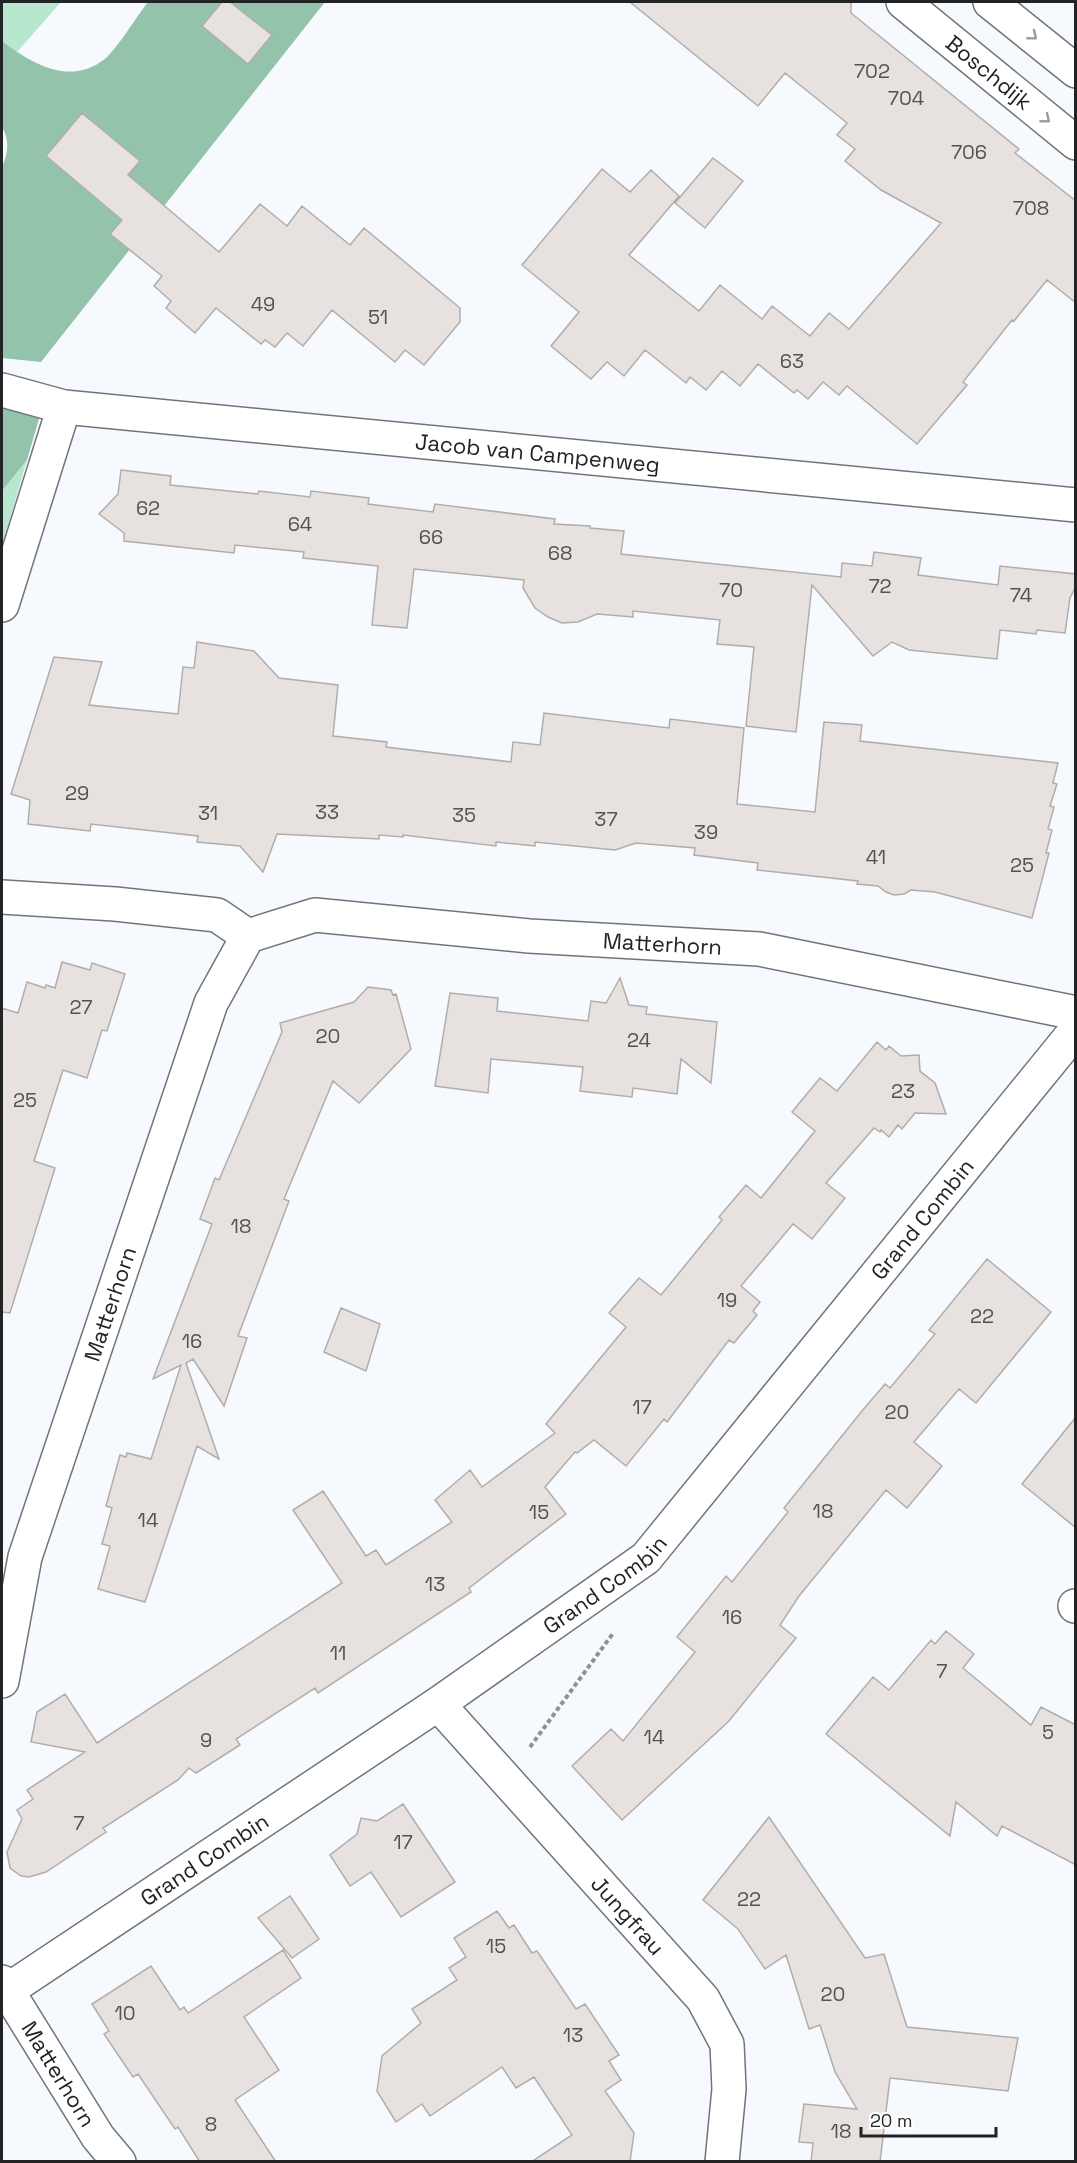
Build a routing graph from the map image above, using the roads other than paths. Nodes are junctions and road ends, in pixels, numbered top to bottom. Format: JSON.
{"nodes":[{"id":1,"x":903,"y":2,"type":"edge"},
{"id":2,"x":990,"y":2,"type":"edge"},
{"id":3,"x":1076,"y":71,"type":"edge"},
{"id":4,"x":1076,"y":143,"type":"edge"},
{"id":5,"x":2,"y":390,"type":"edge"},
{"id":6,"x":64,"y":407,"type":"junction"},
{"id":7,"x":1076,"y":505,"type":"edge"},
{"id":8,"x":2,"y":605,"type":"edge"},
{"id":9,"x":2,"y":897,"type":"edge"},
{"id":10,"x":248,"y":936,"type":"junction"},
{"id":11,"x":1076,"y":1013,"type":"edge"},
{"id":12,"x":1076,"y":1030,"type":"edge"},
{"id":13,"x":2,"y":1681,"type":"edge"},
{"id":14,"x":438,"y":1704,"type":"junction"},
{"id":15,"x":3,"y":1989,"type":"edge"},
{"id":16,"x":119,"y":2162,"type":"edge"},
{"id":17,"x":722,"y":2162,"type":"edge"}],
"edges":[{"from":1,"to":4,"type":"street","name":"Boschdijk","one_way":true},
{"from":2,"to":3,"type":"street","one_way":true},
{"from":5,"to":6,"type":"street","name":"Jacob van Campenweg"},
{"from":6,"to":7,"type":"street","name":"Jacob van Campenweg"},
{"from":6,"to":8,"type":"street"},
{"from":9,"to":10,"type":"street"},
{"from":10,"to":11,"type":"street","name":"Matterhorn"},
{"from":10,"to":13,"type":"street","name":"Matterhorn"},
{"from":12,"to":14,"type":"street","name":"Grand Combin"},
{"from":14,"to":15,"type":"street","name":"Grand Combin"},
{"from":14,"to":17,"type":"street","name":"Jungfrau"},
{"from":15,"to":16,"type":"street","name":"Matterhorn"}]}
